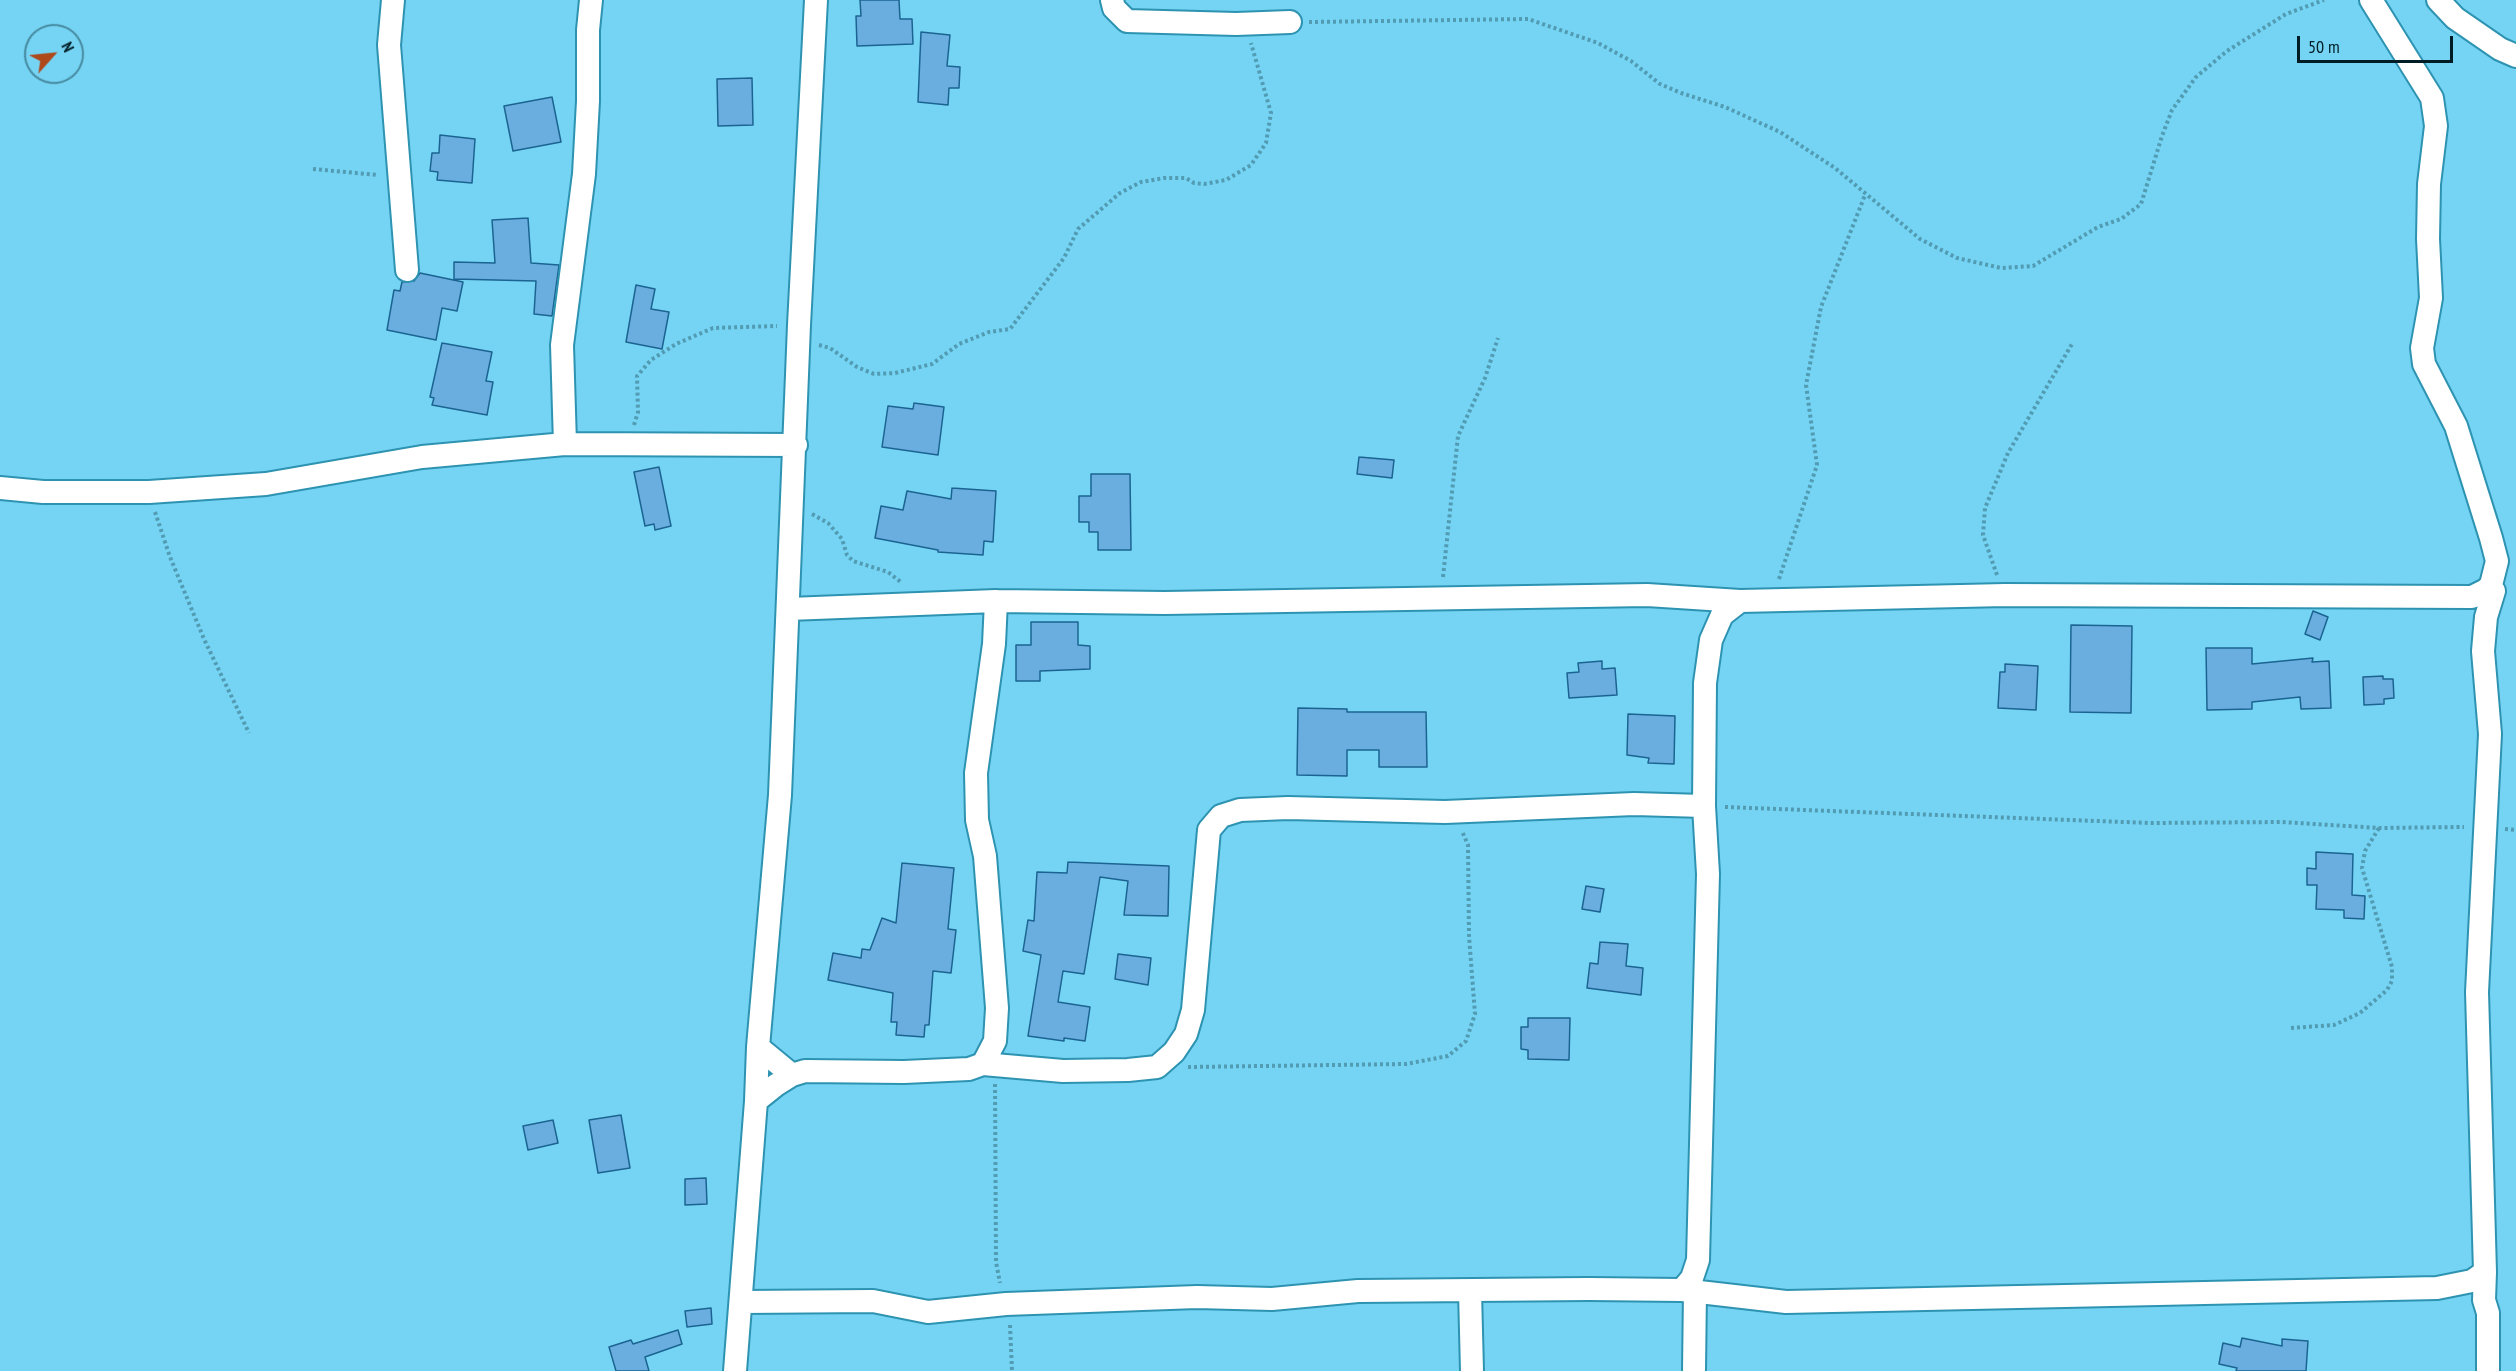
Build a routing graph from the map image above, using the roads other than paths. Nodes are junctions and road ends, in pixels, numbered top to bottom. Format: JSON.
{"nodes":[{"id":1,"x":393,"y":0,"type":"edge"},
{"id":2,"x":591,"y":0,"type":"edge"},
{"id":3,"x":816,"y":0,"type":"edge"},
{"id":4,"x":1112,"y":0,"type":"edge"},
{"id":5,"x":2371,"y":0,"type":"edge"},
{"id":6,"x":2438,"y":0,"type":"edge"},
{"id":7,"x":1290,"y":22,"type":"road end"},
{"id":8,"x":2516,"y":56,"type":"edge"},
{"id":9,"x":407,"y":270,"type":"dead end"},
{"id":10,"x":565,"y":444,"type":"junction"},
{"id":11,"x":796,"y":445,"type":"junction"},
{"id":12,"x":0,"y":488,"type":"edge"},
{"id":13,"x":2499,"y":591,"type":"edge"},
{"id":14,"x":996,"y":601,"type":"junction"},
{"id":15,"x":1740,"y":601,"type":"junction"},
{"id":16,"x":789,"y":609,"type":"junction"},
{"id":17,"x":1704,"y":806,"type":"junction"},
{"id":18,"x":758,"y":1047,"type":"junction"},
{"id":19,"x":990,"y":1065,"type":"junction"},
{"id":20,"x":792,"y":1075,"type":"junction"},
{"id":21,"x":756,"y":1101,"type":"junction"},
{"id":22,"x":2485,"y":1272,"type":"junction"},
{"id":23,"x":2460,"y":1285,"type":"junction"},
{"id":24,"x":1688,"y":1290,"type":"junction"},
{"id":25,"x":1470,"y":1291,"type":"junction"},
{"id":26,"x":2484,"y":1300,"type":"junction"},
{"id":27,"x":741,"y":1302,"type":"junction"},
{"id":28,"x":735,"y":1371,"type":"edge"},
{"id":29,"x":1472,"y":1371,"type":"edge"},
{"id":30,"x":1694,"y":1371,"type":"edge"},
{"id":31,"x":2488,"y":1371,"type":"edge"}],
"edges":[{"from":1,"to":9,"type":"street"},
{"from":2,"to":10,"type":"street"},
{"from":3,"to":11,"type":"street"},
{"from":4,"to":7,"type":"street"},
{"from":5,"to":13,"type":"street"},
{"from":6,"to":8,"type":"street"},
{"from":10,"to":11,"type":"street"},
{"from":10,"to":12,"type":"street"},
{"from":11,"to":16,"type":"street"},
{"from":13,"to":15,"type":"street"},
{"from":13,"to":22,"type":"street"},
{"from":14,"to":15,"type":"street"},
{"from":14,"to":16,"type":"street"},
{"from":14,"to":19,"type":"street"},
{"from":15,"to":17,"type":"street"},
{"from":16,"to":18,"type":"street"},
{"from":17,"to":19,"type":"street"},
{"from":17,"to":24,"type":"street"},
{"from":18,"to":20,"type":"street"},
{"from":18,"to":21,"type":"street"},
{"from":19,"to":20,"type":"street"},
{"from":20,"to":21,"type":"street"},
{"from":21,"to":27,"type":"street"},
{"from":22,"to":23,"type":"street"},
{"from":22,"to":26,"type":"street"},
{"from":23,"to":24,"type":"street"},
{"from":23,"to":26,"type":"street"},
{"from":24,"to":25,"type":"street"},
{"from":24,"to":30,"type":"street"},
{"from":25,"to":27,"type":"street"},
{"from":25,"to":29,"type":"street"},
{"from":26,"to":31,"type":"street"},
{"from":27,"to":28,"type":"street"}]}
